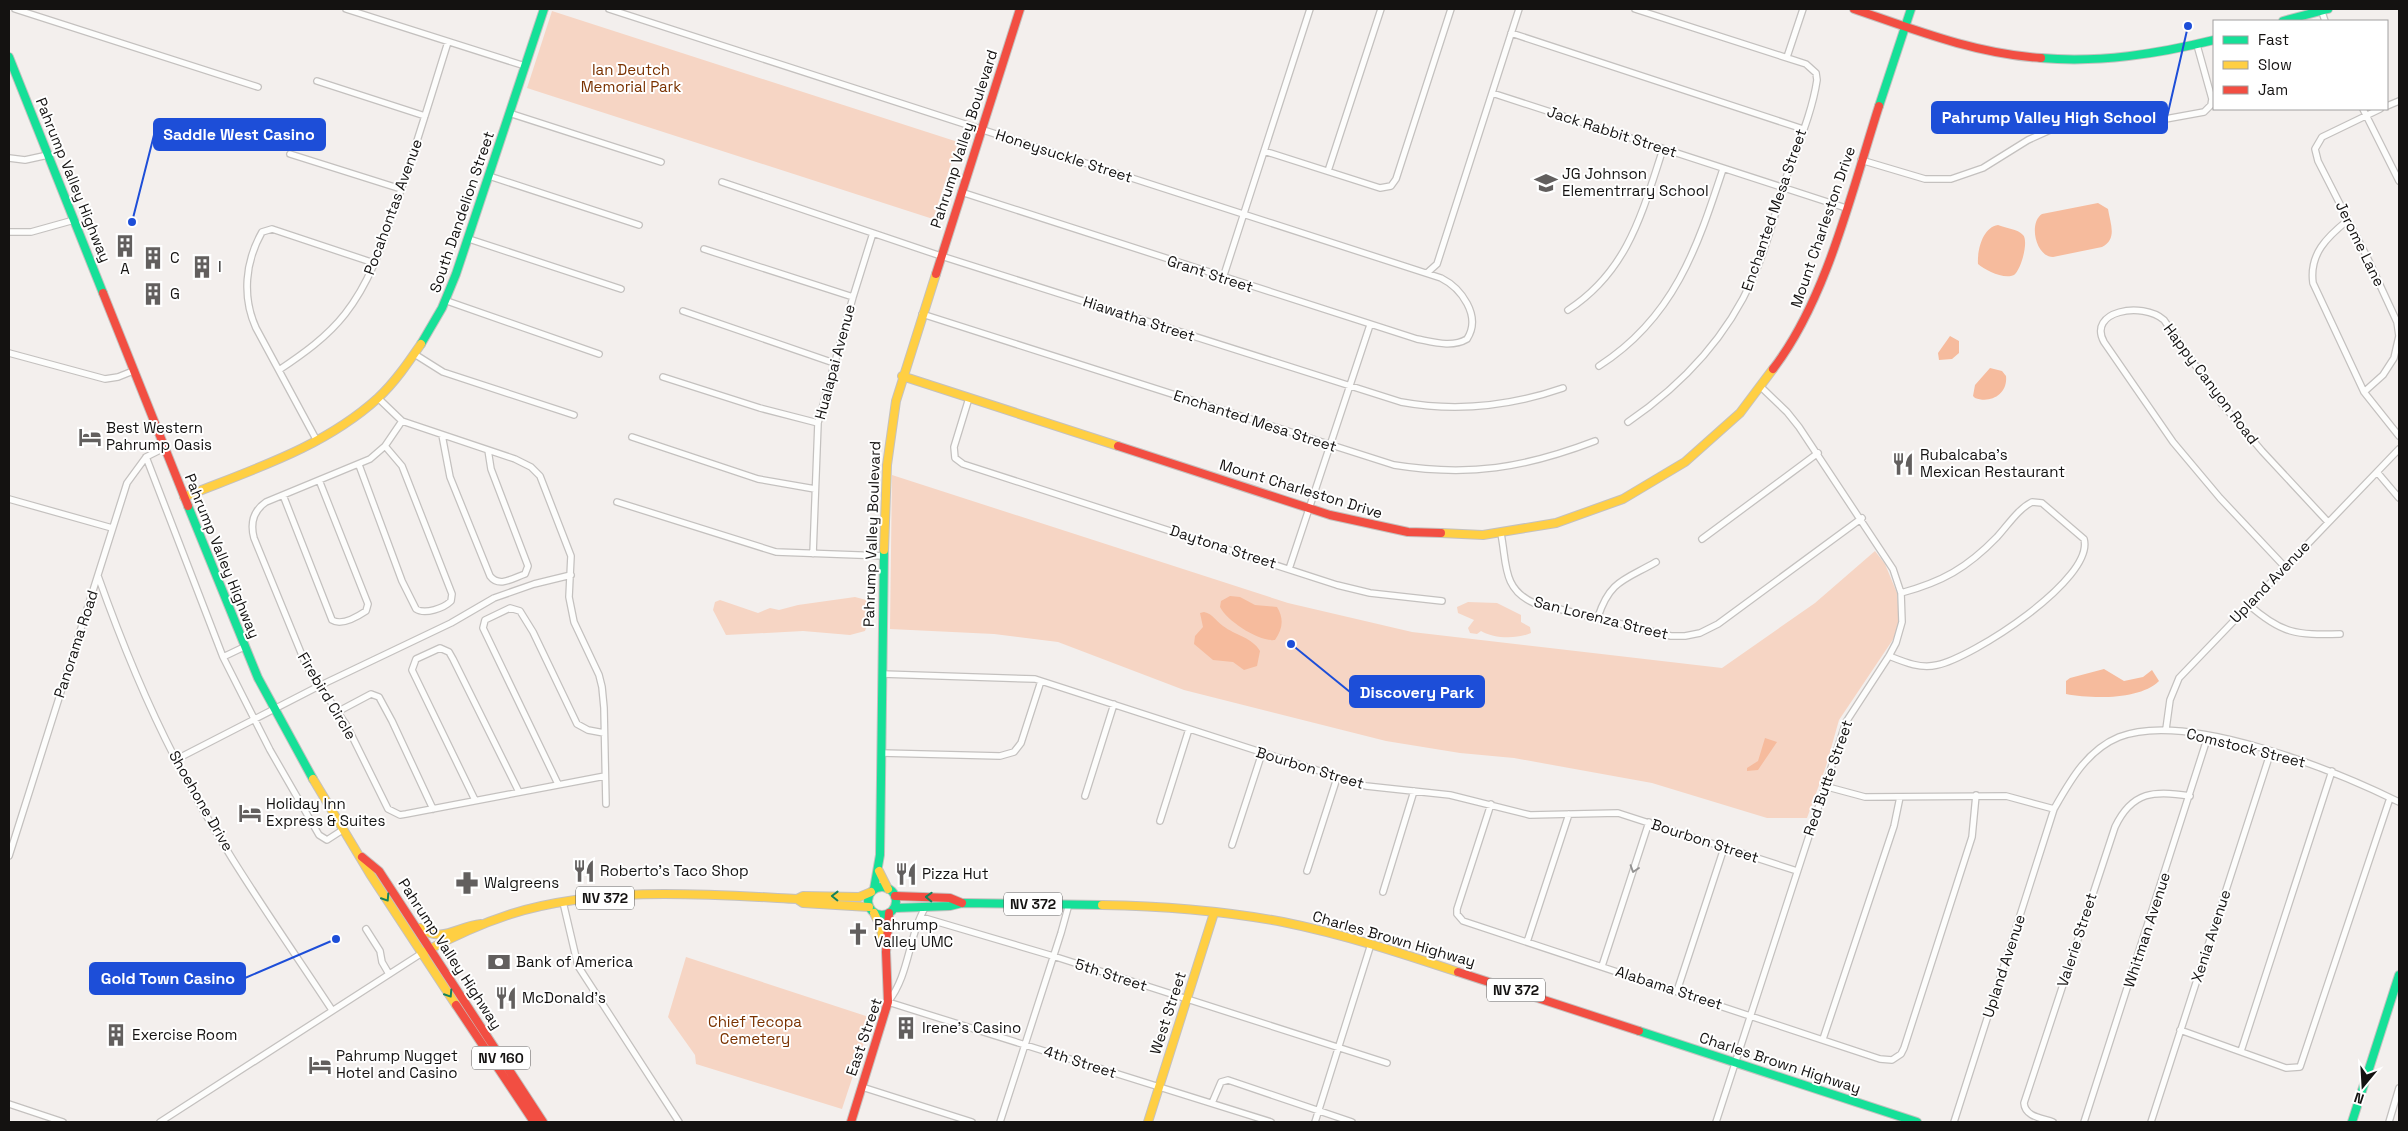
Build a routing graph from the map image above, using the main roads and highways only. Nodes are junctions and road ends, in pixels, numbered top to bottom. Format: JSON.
{"nodes":[{"id":1,"x":544,"y":9,"type":"edge"},
{"id":2,"x":1020,"y":9,"type":"edge"},
{"id":3,"x":1854,"y":9,"type":"edge"},
{"id":4,"x":1911,"y":9,"type":"edge"},
{"id":5,"x":2324,"y":9,"type":"edge"},
{"id":6,"x":2286,"y":20,"type":"edge"},
{"id":7,"x":1905,"y":26,"type":"junction"},
{"id":8,"x":2213,"y":40,"type":"edge"},
{"id":9,"x":9,"y":57,"type":"edge"},
{"id":10,"x":902,"y":376,"type":"junction"},
{"id":11,"x":184,"y":497,"type":"junction"},
{"id":12,"x":361,"y":856,"type":"junction"},
{"id":13,"x":879,"y":871,"type":"junction"},
{"id":14,"x":888,"y":888,"type":"junction"},
{"id":15,"x":873,"y":890,"type":"junction"},
{"id":16,"x":895,"y":896,"type":"junction"},
{"id":17,"x":797,"y":899,"type":"junction"},
{"id":18,"x":962,"y":903,"type":"junction"},
{"id":19,"x":872,"y":910,"type":"junction"},
{"id":20,"x":892,"y":910,"type":"junction"},
{"id":21,"x":1214,"y":912,"type":"junction"},
{"id":22,"x":413,"y":924,"type":"junction"},
{"id":23,"x":481,"y":924,"type":"junction"},
{"id":24,"x":430,"y":948,"type":"junction"},
{"id":25,"x":886,"y":952,"type":"junction"},
{"id":26,"x":422,"y":953,"type":"junction"},
{"id":27,"x":2399,"y":975,"type":"edge"},
{"id":28,"x":464,"y":1017,"type":"junction"},
{"id":29,"x":489,"y":1040,"type":"junction"},
{"id":30,"x":534,"y":1122,"type":"edge"},
{"id":31,"x":543,"y":1122,"type":"edge"},
{"id":32,"x":851,"y":1122,"type":"edge"},
{"id":33,"x":1148,"y":1122,"type":"edge"},
{"id":34,"x":1918,"y":1122,"type":"edge"},
{"id":35,"x":2352,"y":1122,"type":"edge"}],
"edges":[{"from":1,"to":11,"type":"main road","name":"South Dandelion Street"},
{"from":2,"to":10,"type":"main road","name":"Pahrump Valley Boulevard"},
{"from":3,"to":7,"type":"main road"},
{"from":4,"to":7,"type":"main road","name":"Mount Charleston Drive"},
{"from":5,"to":6,"type":"main road"},
{"from":7,"to":8,"type":"main road"},
{"from":7,"to":10,"type":"main road","name":"Mount Charleston Drive"},
{"from":9,"to":11,"type":"main road","name":"Pahrump Valley Highway","number":"NV 160"},
{"from":10,"to":13,"type":"main road","name":"Pahrump Valley Boulevard"},
{"from":11,"to":12,"type":"main road","name":"Pahrump Valley Highway","number":"NV 160"},
{"from":12,"to":22,"type":"main road","name":"Pahrump Valley Highway","number":"NV 160"},
{"from":12,"to":26,"type":"main road","name":"Pahrump Valley Highway","number":"NV 160","one_way":true},
{"from":13,"to":14,"type":"main road","name":"Pahrump Valley Boulevard"},
{"from":13,"to":15,"type":"main road","name":"Pahrump Valley Boulevard"},
{"from":14,"to":15,"type":"main road","number":"NV 372"},
{"from":14,"to":16,"type":"main road"},
{"from":15,"to":17,"type":"main road","number":"NV 372","one_way":true},
{"from":15,"to":19,"type":"main road"},
{"from":18,"to":16,"type":"main road","name":"Charles Brown Highway","number":"NV 372","one_way":true},
{"from":16,"to":20,"type":"main road"},
{"from":17,"to":19,"type":"main road","number":"NV 372"},
{"from":17,"to":23,"type":"main road","number":"NV 372"},
{"from":18,"to":20,"type":"main road","name":"Charles Brown Highway","number":"NV 372"},
{"from":18,"to":21,"type":"main road","name":"Charles Brown Highway","number":"NV 372"},
{"from":19,"to":20,"type":"main road","number":"NV 372"},
{"from":19,"to":25,"type":"main road"},
{"from":20,"to":25,"type":"main road"},
{"from":21,"to":33,"type":"main road","name":"West Street"},
{"from":21,"to":34,"type":"main road","name":"Charles Brown Highway","number":"NV 372"},
{"from":22,"to":23,"type":"main road"},
{"from":22,"to":24,"type":"main road","name":"Pahrump Valley Highway","number":"NV 160"},
{"from":23,"to":24,"type":"main road","number":"NV 372"},
{"from":24,"to":26,"type":"main road","number":"NV 372"},
{"from":24,"to":29,"type":"main road","name":"Pahrump Valley Highway","number":"NV 160"},
{"from":25,"to":32,"type":"main road","name":"East Street"},
{"from":26,"to":28,"type":"main road","name":"Pahrump Valley Highway","number":"NV 160","one_way":true},
{"from":27,"to":35,"type":"main road"},
{"from":28,"to":29,"type":"main road"},
{"from":28,"to":30,"type":"main road","name":"Pahrump Valley Highway","number":"NV 160"},
{"from":29,"to":31,"type":"main road","name":"Pahrump Valley Highway","number":"NV 160"}]}
